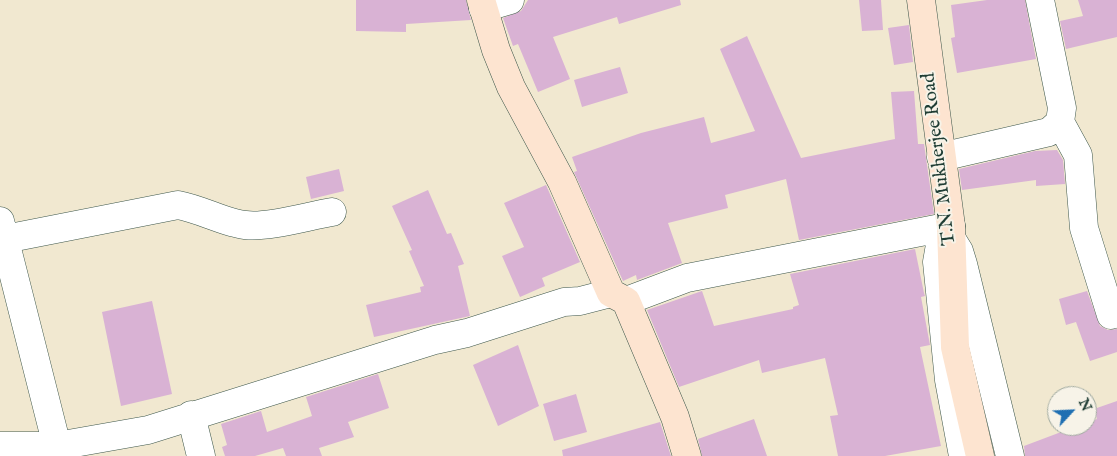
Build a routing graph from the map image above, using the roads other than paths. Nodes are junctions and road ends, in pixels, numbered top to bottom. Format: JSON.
{"nodes":[{"id":1,"x":510,"y":0,"type":"edge"},
{"id":2,"x":921,"y":0,"type":"edge"},
{"id":3,"x":1040,"y":0,"type":"edge"},
{"id":4,"x":482,"y":4,"type":"edge"},
{"id":5,"x":1060,"y":122,"type":"junction"},
{"id":6,"x":940,"y":156,"type":"junction"},
{"id":7,"x":332,"y":212,"type":"dead end"},
{"id":8,"x":2,"y":230,"type":"edge"},
{"id":9,"x":951,"y":232,"type":"junction"},
{"id":10,"x":618,"y":297,"type":"junction"},
{"id":11,"x":1111,"y":315,"type":"dead end"},
{"id":12,"x":191,"y":415,"type":"junction"},
{"id":13,"x":0,"y":446,"type":"edge"},
{"id":14,"x":57,"y":446,"type":"junction"},
{"id":15,"x":201,"y":456,"type":"edge"},
{"id":16,"x":687,"y":456,"type":"edge"},
{"id":17,"x":962,"y":456,"type":"edge"},
{"id":18,"x":980,"y":456,"type":"edge"},
{"id":19,"x":1010,"y":456,"type":"edge"}],
"edges":[{"from":1,"to":4,"type":"street"},
{"from":2,"to":6,"type":"street","name":"T.N. Mukherjee Road"},
{"from":3,"to":5,"type":"street"},
{"from":4,"to":10,"type":"street"},
{"from":5,"to":6,"type":"street"},
{"from":5,"to":11,"type":"street"},
{"from":6,"to":9,"type":"street","name":"T.N. Mukherjee Road"},
{"from":7,"to":8,"type":"street"},
{"from":8,"to":14,"type":"street"},
{"from":9,"to":10,"type":"street"},
{"from":9,"to":17,"type":"street"},
{"from":9,"to":18,"type":"street","name":"T.N. Mukherjee Road"},
{"from":9,"to":19,"type":"street"},
{"from":10,"to":12,"type":"street"},
{"from":10,"to":16,"type":"street"},
{"from":12,"to":14,"type":"street"},
{"from":12,"to":15,"type":"street"},
{"from":13,"to":14,"type":"street"}]}
